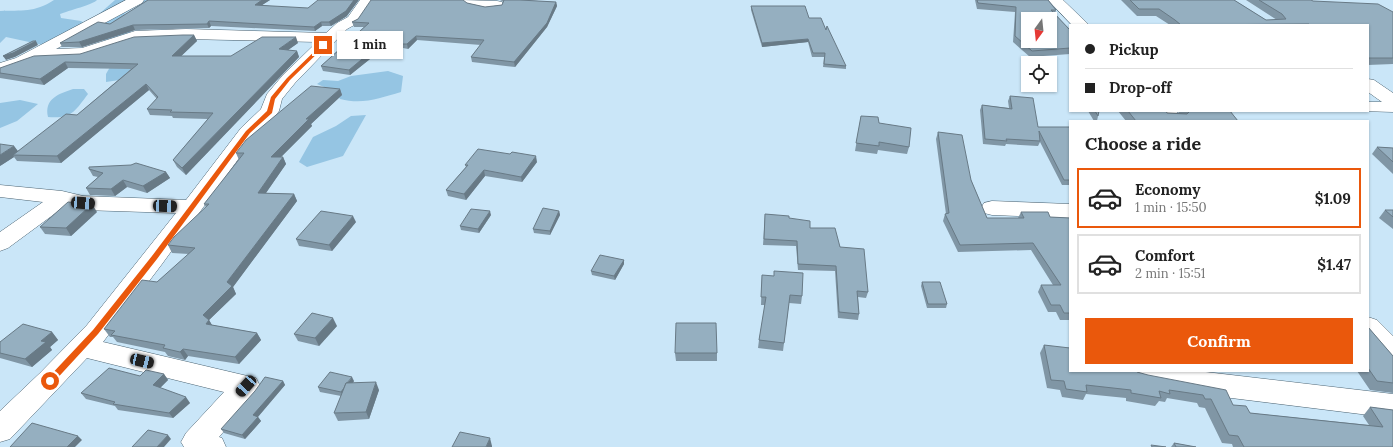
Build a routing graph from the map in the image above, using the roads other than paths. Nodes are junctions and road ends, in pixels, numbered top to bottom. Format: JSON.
{"nodes":[{"id":1,"x":137,"y":0,"type":"edge"},
{"id":2,"x":367,"y":0,"type":"edge"},
{"id":3,"x":468,"y":0,"type":"edge"},
{"id":4,"x":1055,"y":0,"type":"edge"},
{"id":5,"x":497,"y":5,"type":"edge"},
{"id":6,"x":1080,"y":24,"type":"edge"},
{"id":7,"x":331,"y":38,"type":"junction"},
{"id":8,"x":33,"y":55,"type":"junction"},
{"id":9,"x":0,"y":69,"type":"edge"},
{"id":10,"x":1369,"y":85,"type":"edge"},
{"id":11,"x":1393,"y":101,"type":"edge"},
{"id":12,"x":1369,"y":107,"type":"edge"},
{"id":13,"x":1393,"y":107,"type":"edge"},
{"id":14,"x":1167,"y":112,"type":"edge"},
{"id":15,"x":1173,"y":120,"type":"edge"},
{"id":16,"x":0,"y":191,"type":"edge"},
{"id":17,"x":62,"y":198,"type":"junction"},
{"id":18,"x":192,"y":207,"type":"junction"},
{"id":19,"x":992,"y":208,"type":"dead end"},
{"id":20,"x":1069,"y":211,"type":"edge"},
{"id":21,"x":0,"y":244,"type":"edge"},
{"id":22,"x":1369,"y":328,"type":"edge"},
{"id":23,"x":82,"y":347,"type":"junction"},
{"id":24,"x":1393,"y":352,"type":"edge"},
{"id":25,"x":1148,"y":372,"type":"edge"},
{"id":26,"x":1393,"y":406,"type":"edge"},
{"id":27,"x":0,"y":430,"type":"edge"},
{"id":28,"x":212,"y":447,"type":"edge"}],
"edges":[{"from":1,"to":8,"type":"street"},
{"from":2,"to":7,"type":"street"},
{"from":3,"to":5,"type":"street"},
{"from":4,"to":6,"type":"street"},
{"from":7,"to":8,"type":"street"},
{"from":7,"to":18,"type":"street"},
{"from":8,"to":9,"type":"street"},
{"from":10,"to":11,"type":"street"},
{"from":12,"to":13,"type":"street"},
{"from":14,"to":15,"type":"street"},
{"from":16,"to":17,"type":"street"},
{"from":17,"to":18,"type":"street"},
{"from":17,"to":21,"type":"street"},
{"from":18,"to":23,"type":"street"},
{"from":19,"to":20,"type":"street"},
{"from":22,"to":24,"type":"street"},
{"from":23,"to":27,"type":"street"},
{"from":23,"to":28,"type":"street"},
{"from":25,"to":26,"type":"street"}]}
